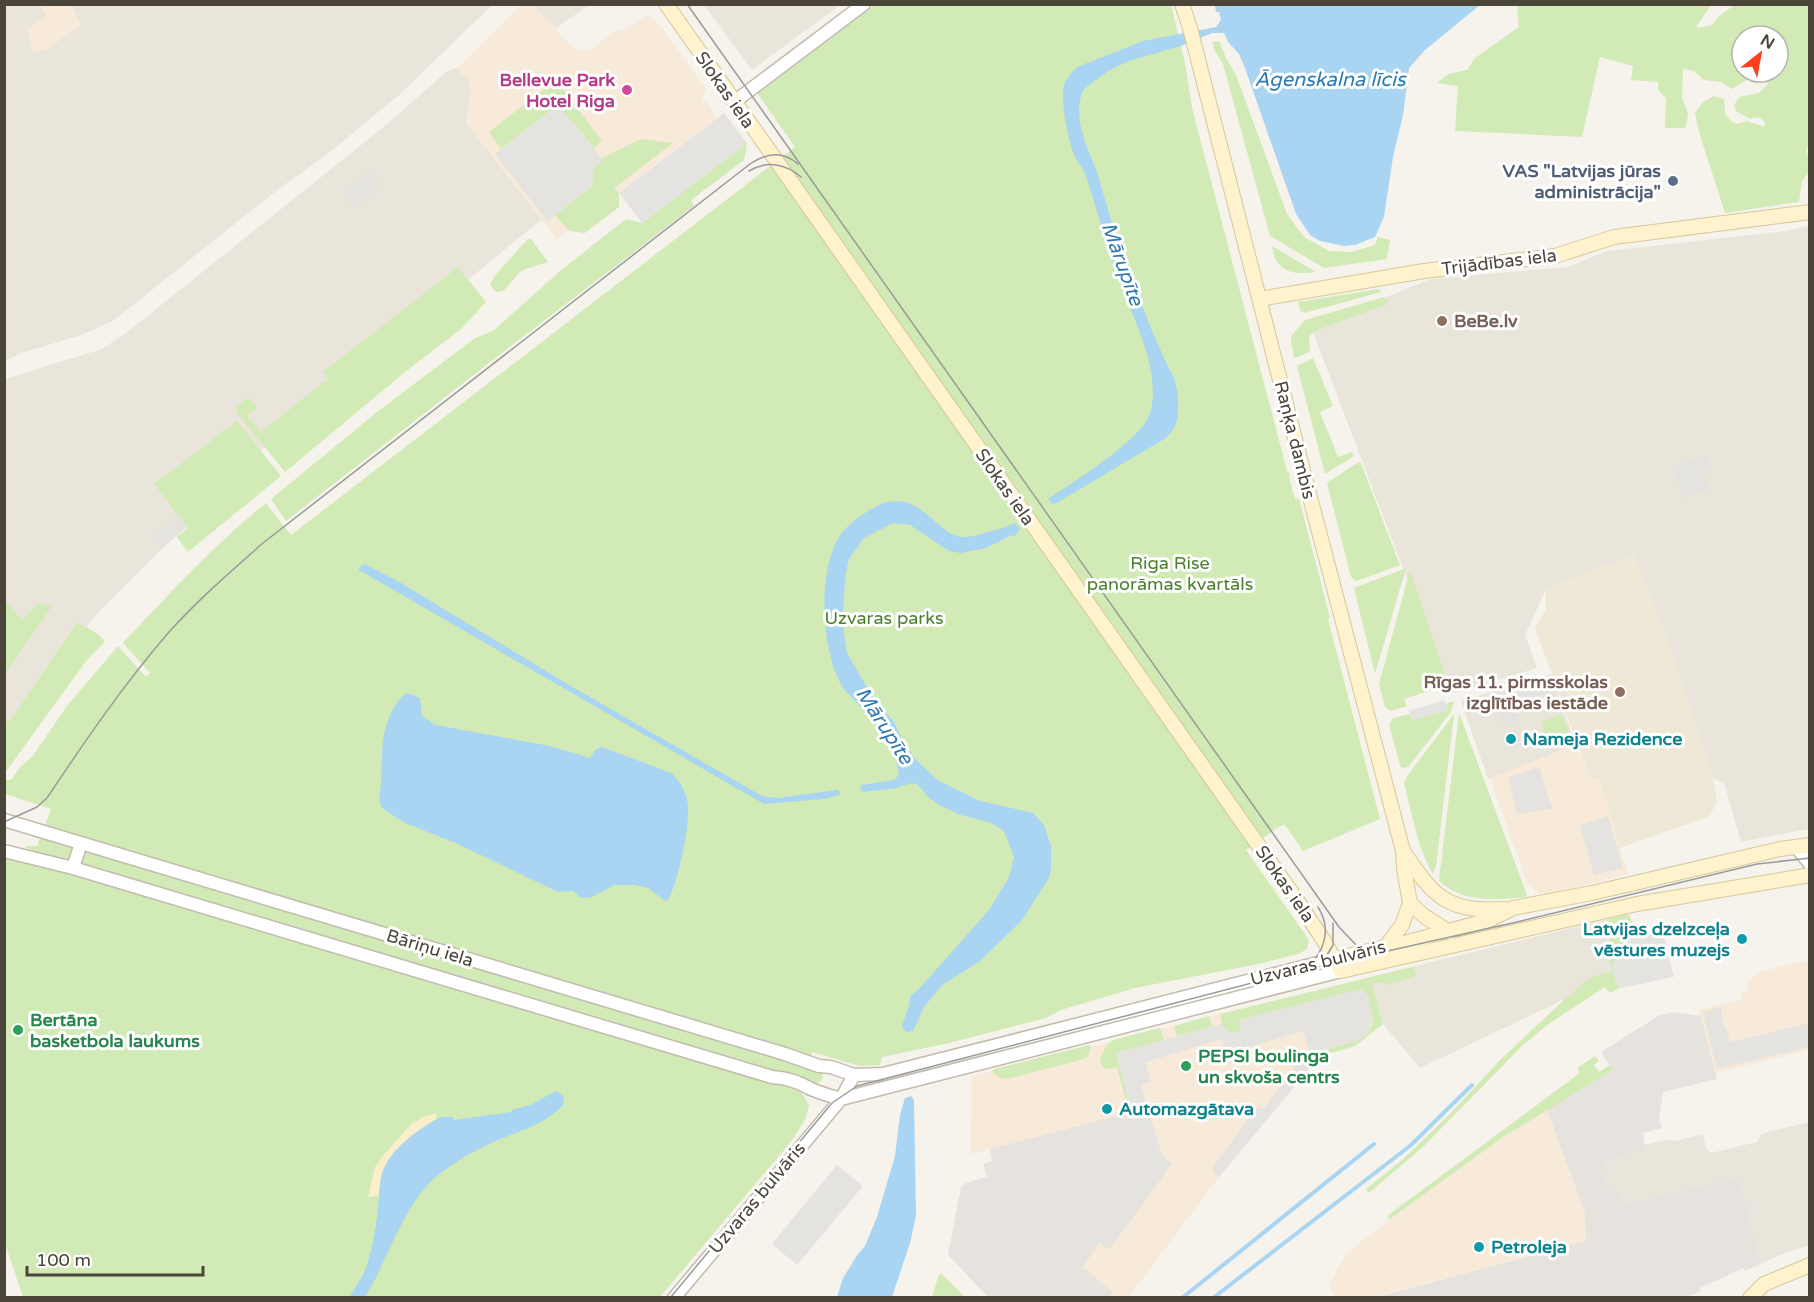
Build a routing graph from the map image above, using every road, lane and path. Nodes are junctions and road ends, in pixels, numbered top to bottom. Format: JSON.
{"nodes":[{"id":1,"x":666,"y":4,"type":"edge"},
{"id":2,"x":864,"y":4,"type":"edge"},
{"id":3,"x":1182,"y":4,"type":"edge"},
{"id":4,"x":1188,"y":4,"type":"edge"},
{"id":5,"x":1190,"y":28,"type":"junction"},
{"id":6,"x":734,"y":102,"type":"junction"},
{"id":7,"x":1809,"y":212,"type":"edge"},
{"id":8,"x":1259,"y":299,"type":"junction"},
{"id":9,"x":4,"y":820,"type":"edge"},
{"id":10,"x":81,"y":843,"type":"junction"},
{"id":11,"x":1803,"y":846,"type":"edge"},
{"id":12,"x":4,"y":850,"type":"edge"},
{"id":13,"x":1403,"y":851,"type":"junction"},
{"id":14,"x":1809,"y":864,"type":"edge"},
{"id":15,"x":73,"y":868,"type":"junction"},
{"id":16,"x":1809,"y":875,"type":"edge"},
{"id":17,"x":1410,"y":903,"type":"junction"},
{"id":18,"x":1513,"y":908,"type":"junction"},
{"id":19,"x":1446,"y":931,"type":"junction"},
{"id":20,"x":1472,"y":940,"type":"junction"},
{"id":21,"x":1386,"y":946,"type":"junction"},
{"id":22,"x":1334,"y":958,"type":"junction"},
{"id":23,"x":1341,"y":971,"type":"junction"},
{"id":24,"x":855,"y":1075,"type":"junction"},
{"id":25,"x":841,"y":1099,"type":"junction"},
{"id":26,"x":1809,"y":1265,"type":"edge"},
{"id":27,"x":674,"y":1298,"type":"edge"},
{"id":28,"x":1750,"y":1298,"type":"edge"}],
"edges":[{"from":1,"to":6,"type":"main road","name":"Slokas iela"},
{"from":2,"to":6,"type":"street"},
{"from":3,"to":5,"type":"main road","name":"Raņķa dambis"},
{"from":4,"to":5,"type":"main road","name":"Raņķa dambis"},
{"from":5,"to":8,"type":"main road","name":"Raņķa dambis"},
{"from":6,"to":22,"type":"main road","name":"Slokas iela"},
{"from":7,"to":8,"type":"main road","name":"Trijādības iela"},
{"from":8,"to":13,"type":"main road","name":"Raņķa dambis"},
{"from":9,"to":10,"type":"street","name":"Bāriņu iela"},
{"from":10,"to":15,"type":"street"},
{"from":10,"to":24,"type":"street","name":"Bāriņu iela"},
{"from":11,"to":14,"type":"street"},
{"from":11,"to":18,"type":"main road","name":"Uzvaras bulvāris"},
{"from":12,"to":15,"type":"street","name":"Bāriņu iela"},
{"from":13,"to":17,"type":"main road","name":"Raņķa dambis"},
{"from":13,"to":18,"type":"main road","name":"Raņķa dambis"},
{"from":15,"to":25,"type":"street","name":"Bāriņu iela"},
{"from":16,"to":20,"type":"main road","name":"Uzvaras bulvāris"},
{"from":17,"to":19,"type":"main road"},
{"from":17,"to":21,"type":"main road"},
{"from":18,"to":19,"type":"main road","name":"Uzvaras bulvāris"},
{"from":19,"to":20,"type":"main road"},
{"from":19,"to":21,"type":"main road","name":"Uzvaras bulvāris"},
{"from":20,"to":23,"type":"main road","name":"Uzvaras bulvāris"},
{"from":21,"to":22,"type":"main road","name":"Uzvaras bulvāris"},
{"from":22,"to":23,"type":"main road","name":"Slokas iela"},
{"from":22,"to":24,"type":"street","name":"Uzvaras bulvāris"},
{"from":23,"to":25,"type":"street","name":"Uzvaras bulvāris"},
{"from":24,"to":25,"type":"street","name":"Uzvaras bulvāris"},
{"from":25,"to":27,"type":"street","name":"Uzvaras bulvāris"},
{"from":26,"to":28,"type":"main road"}]}
